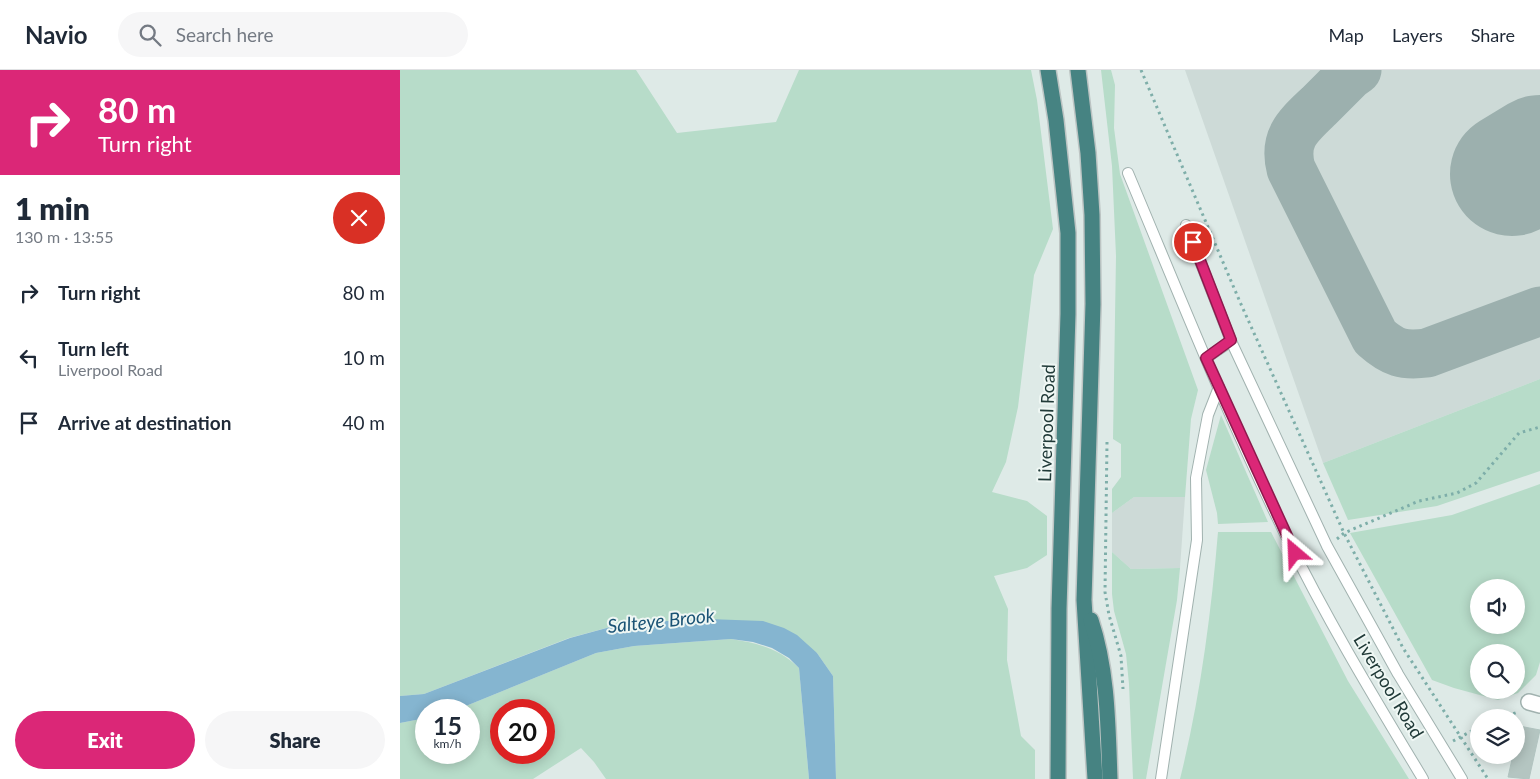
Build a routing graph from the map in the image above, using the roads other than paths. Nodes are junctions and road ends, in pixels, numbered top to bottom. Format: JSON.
{"nodes":[{"id":1,"x":1048,"y":70,"type":"edge"},
{"id":2,"x":1078,"y":70,"type":"edge"},
{"id":3,"x":1128,"y":173,"type":"dead end"},
{"id":4,"x":1186,"y":225,"type":"dead end"},
{"id":5,"x":1231,"y":340,"type":"junction"},
{"id":6,"x":1206,"y":358,"type":"junction"},
{"id":7,"x":1219,"y":387,"type":"junction"},
{"id":8,"x":1084,"y":600,"type":"junction"},
{"id":9,"x":1095,"y":778,"type":"edge"},
{"id":10,"x":1058,"y":779,"type":"edge"},
{"id":11,"x":1110,"y":779,"type":"edge"},
{"id":12,"x":1161,"y":779,"type":"edge"},
{"id":13,"x":1423,"y":779,"type":"edge"},
{"id":14,"x":1462,"y":779,"type":"edge"}],
"edges":[{"from":1,"to":10,"type":"highway","name":"Liverpool Road"},
{"from":2,"to":8,"type":"highway"},
{"from":3,"to":6,"type":"lane","name":"Liverpool Road"},
{"from":4,"to":5,"type":"lane","name":"Liverpool Road"},
{"from":5,"to":6,"type":"lane"},
{"from":5,"to":14,"type":"lane","name":"Liverpool Road"},
{"from":6,"to":7,"type":"lane","name":"Liverpool Road"},
{"from":7,"to":12,"type":"lane"},
{"from":7,"to":13,"type":"lane","name":"Liverpool Road"},
{"from":8,"to":9,"type":"highway"},
{"from":8,"to":11,"type":"highway"}]}
